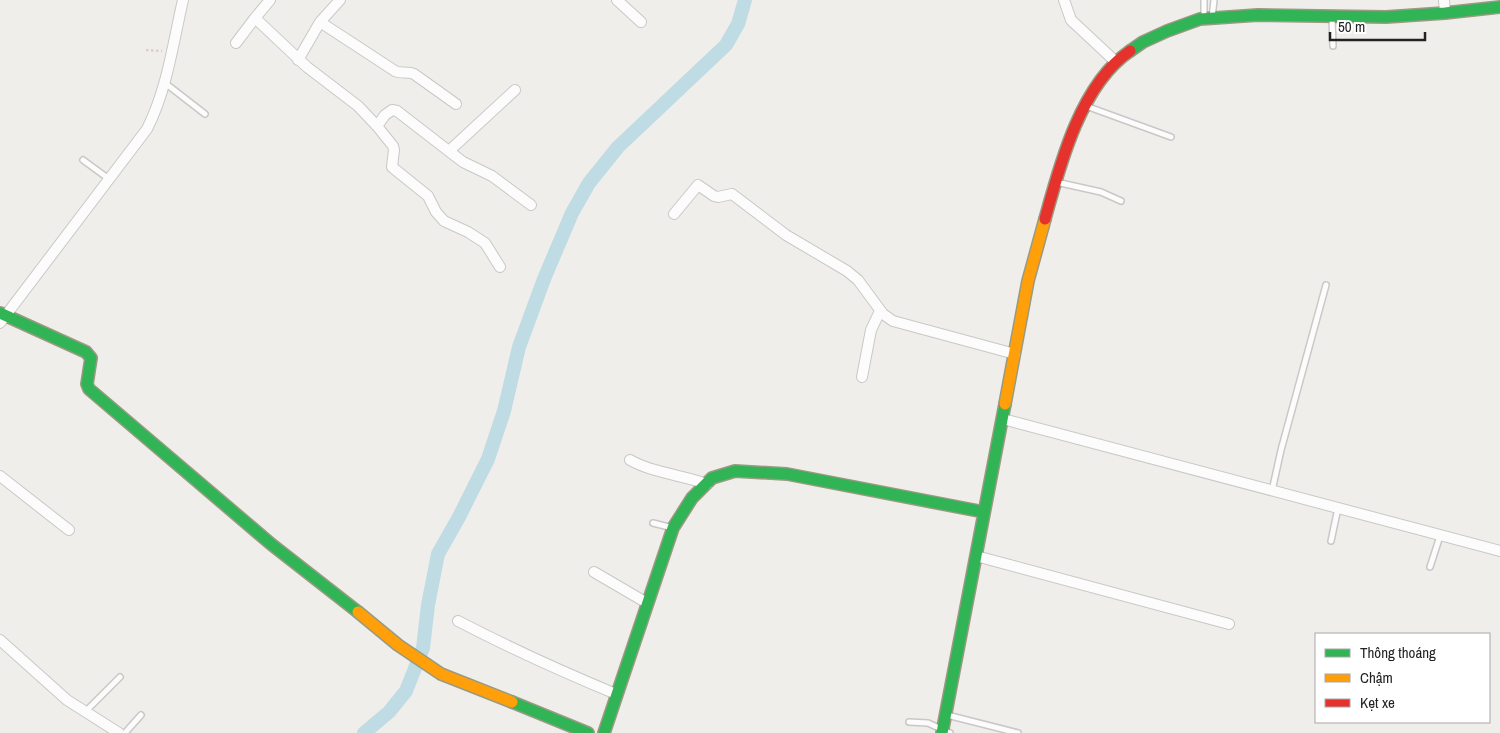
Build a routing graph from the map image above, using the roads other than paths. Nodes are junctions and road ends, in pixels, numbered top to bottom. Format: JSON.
{"nodes":[{"id":1,"x":183,"y":0,"type":"edge"},
{"id":2,"x":270,"y":0,"type":"edge"},
{"id":3,"x":340,"y":0,"type":"edge"},
{"id":4,"x":617,"y":0,"type":"edge"},
{"id":5,"x":1064,"y":0,"type":"edge"},
{"id":6,"x":1204,"y":0,"type":"edge"},
{"id":7,"x":1214,"y":0,"type":"edge"},
{"id":8,"x":1444,"y":0,"type":"edge"},
{"id":9,"x":1500,"y":7,"type":"edge"},
{"id":10,"x":1445,"y":13,"type":"junction"},
{"id":11,"x":1332,"y":15,"type":"junction"},
{"id":12,"x":255,"y":18,"type":"junction"},
{"id":13,"x":1208,"y":19,"type":"junction"},
{"id":14,"x":320,"y":22,"type":"junction"},
{"id":15,"x":641,"y":22,"type":"dead end"},
{"id":16,"x":236,"y":43,"type":"dead end"},
{"id":17,"x":1333,"y":46,"type":"dead end"},
{"id":18,"x":298,"y":60,"type":"junction"},
{"id":19,"x":1116,"y":62,"type":"junction"},
{"id":20,"x":164,"y":83,"type":"junction"},
{"id":21,"x":515,"y":90,"type":"dead end"},
{"id":22,"x":456,"y":104,"type":"dead end"},
{"id":23,"x":1085,"y":106,"type":"junction"},
{"id":24,"x":205,"y":114,"type":"dead end"},
{"id":25,"x":377,"y":126,"type":"junction"},
{"id":26,"x":1171,"y":137,"type":"dead end"},
{"id":27,"x":449,"y":151,"type":"junction"},
{"id":28,"x":83,"y":160,"type":"dead end"},
{"id":29,"x":109,"y":179,"type":"junction"},
{"id":30,"x":1055,"y":182,"type":"junction"},
{"id":31,"x":1121,"y":200,"type":"dead end"},
{"id":32,"x":531,"y":205,"type":"dead end"},
{"id":33,"x":674,"y":214,"type":"dead end"},
{"id":34,"x":500,"y":267,"type":"dead end"},
{"id":35,"x":1326,"y":285,"type":"dead end"},
{"id":36,"x":880,"y":311,"type":"junction"},
{"id":37,"x":2,"y":317,"type":"edge"},
{"id":38,"x":1015,"y":354,"type":"junction"},
{"id":39,"x":862,"y":377,"type":"dead end"},
{"id":40,"x":1003,"y":419,"type":"junction"},
{"id":41,"x":630,"y":460,"type":"dead end"},
{"id":42,"x":0,"y":476,"type":"edge"},
{"id":43,"x":707,"y":484,"type":"junction"},
{"id":44,"x":1272,"y":491,"type":"junction"},
{"id":45,"x":1338,"y":508,"type":"junction"},
{"id":46,"x":984,"y":512,"type":"junction"},
{"id":47,"x":653,"y":523,"type":"dead end"},
{"id":48,"x":673,"y":528,"type":"junction"},
{"id":49,"x":69,"y":530,"type":"dead end"},
{"id":50,"x":1440,"y":536,"type":"junction"},
{"id":51,"x":1331,"y":541,"type":"dead end"},
{"id":52,"x":1500,"y":552,"type":"edge"},
{"id":53,"x":976,"y":556,"type":"junction"},
{"id":54,"x":1430,"y":567,"type":"dead end"},
{"id":55,"x":594,"y":572,"type":"dead end"},
{"id":56,"x":647,"y":603,"type":"junction"},
{"id":57,"x":458,"y":621,"type":"dead end"},
{"id":58,"x":1229,"y":624,"type":"dead end"},
{"id":59,"x":0,"y":640,"type":"edge"},
{"id":60,"x":120,"y":677,"type":"dead end"},
{"id":61,"x":616,"y":694,"type":"junction"},
{"id":62,"x":85,"y":712,"type":"junction"},
{"id":63,"x":141,"y":715,"type":"dead end"},
{"id":64,"x":947,"y":715,"type":"junction"},
{"id":65,"x":909,"y":722,"type":"dead end"},
{"id":66,"x":945,"y":732,"type":"edge"},
{"id":67,"x":119,"y":733,"type":"edge"},
{"id":68,"x":126,"y":733,"type":"edge"},
{"id":69,"x":588,"y":733,"type":"edge"},
{"id":70,"x":604,"y":733,"type":"edge"},
{"id":71,"x":1018,"y":733,"type":"edge"}],
"edges":[{"from":1,"to":20,"type":"street"},
{"from":2,"to":12,"type":"street"},
{"from":3,"to":14,"type":"street"},
{"from":4,"to":15,"type":"street"},
{"from":5,"to":19,"type":"street"},
{"from":6,"to":13,"type":"lane"},
{"from":7,"to":13,"type":"lane"},
{"from":8,"to":10,"type":"street"},
{"from":9,"to":10,"type":"street"},
{"from":10,"to":11,"type":"street"},
{"from":11,"to":13,"type":"street"},
{"from":11,"to":17,"type":"lane"},
{"from":12,"to":16,"type":"street"},
{"from":12,"to":18,"type":"street"},
{"from":13,"to":19,"type":"street"},
{"from":14,"to":18,"type":"street"},
{"from":14,"to":22,"type":"street"},
{"from":18,"to":25,"type":"street"},
{"from":19,"to":23,"type":"street"},
{"from":20,"to":24,"type":"lane"},
{"from":20,"to":29,"type":"street"},
{"from":21,"to":27,"type":"street"},
{"from":23,"to":26,"type":"lane"},
{"from":23,"to":30,"type":"street"},
{"from":25,"to":27,"type":"street"},
{"from":25,"to":34,"type":"street"},
{"from":27,"to":32,"type":"street"},
{"from":28,"to":29,"type":"lane"},
{"from":29,"to":37,"type":"street"},
{"from":30,"to":31,"type":"lane"},
{"from":30,"to":38,"type":"street"},
{"from":33,"to":36,"type":"street"},
{"from":35,"to":44,"type":"lane"},
{"from":36,"to":38,"type":"street"},
{"from":36,"to":39,"type":"street"},
{"from":37,"to":69,"type":"street"},
{"from":38,"to":40,"type":"street"},
{"from":40,"to":44,"type":"street"},
{"from":40,"to":46,"type":"street"},
{"from":41,"to":43,"type":"street"},
{"from":42,"to":49,"type":"street"},
{"from":43,"to":46,"type":"street"},
{"from":43,"to":48,"type":"street"},
{"from":44,"to":45,"type":"street"},
{"from":45,"to":50,"type":"street"},
{"from":45,"to":51,"type":"lane"},
{"from":46,"to":53,"type":"street"},
{"from":47,"to":48,"type":"lane"},
{"from":48,"to":56,"type":"street"},
{"from":50,"to":52,"type":"street"},
{"from":50,"to":54,"type":"lane"},
{"from":53,"to":58,"type":"street"},
{"from":53,"to":64,"type":"street"},
{"from":55,"to":56,"type":"street"},
{"from":56,"to":61,"type":"street"},
{"from":57,"to":61,"type":"street"},
{"from":59,"to":62,"type":"street"},
{"from":60,"to":62,"type":"lane"},
{"from":61,"to":70,"type":"street"},
{"from":62,"to":67,"type":"street"},
{"from":63,"to":68,"type":"lane"},
{"from":64,"to":66,"type":"street"},
{"from":64,"to":71,"type":"lane"},
{"from":65,"to":66,"type":"lane"}]}
